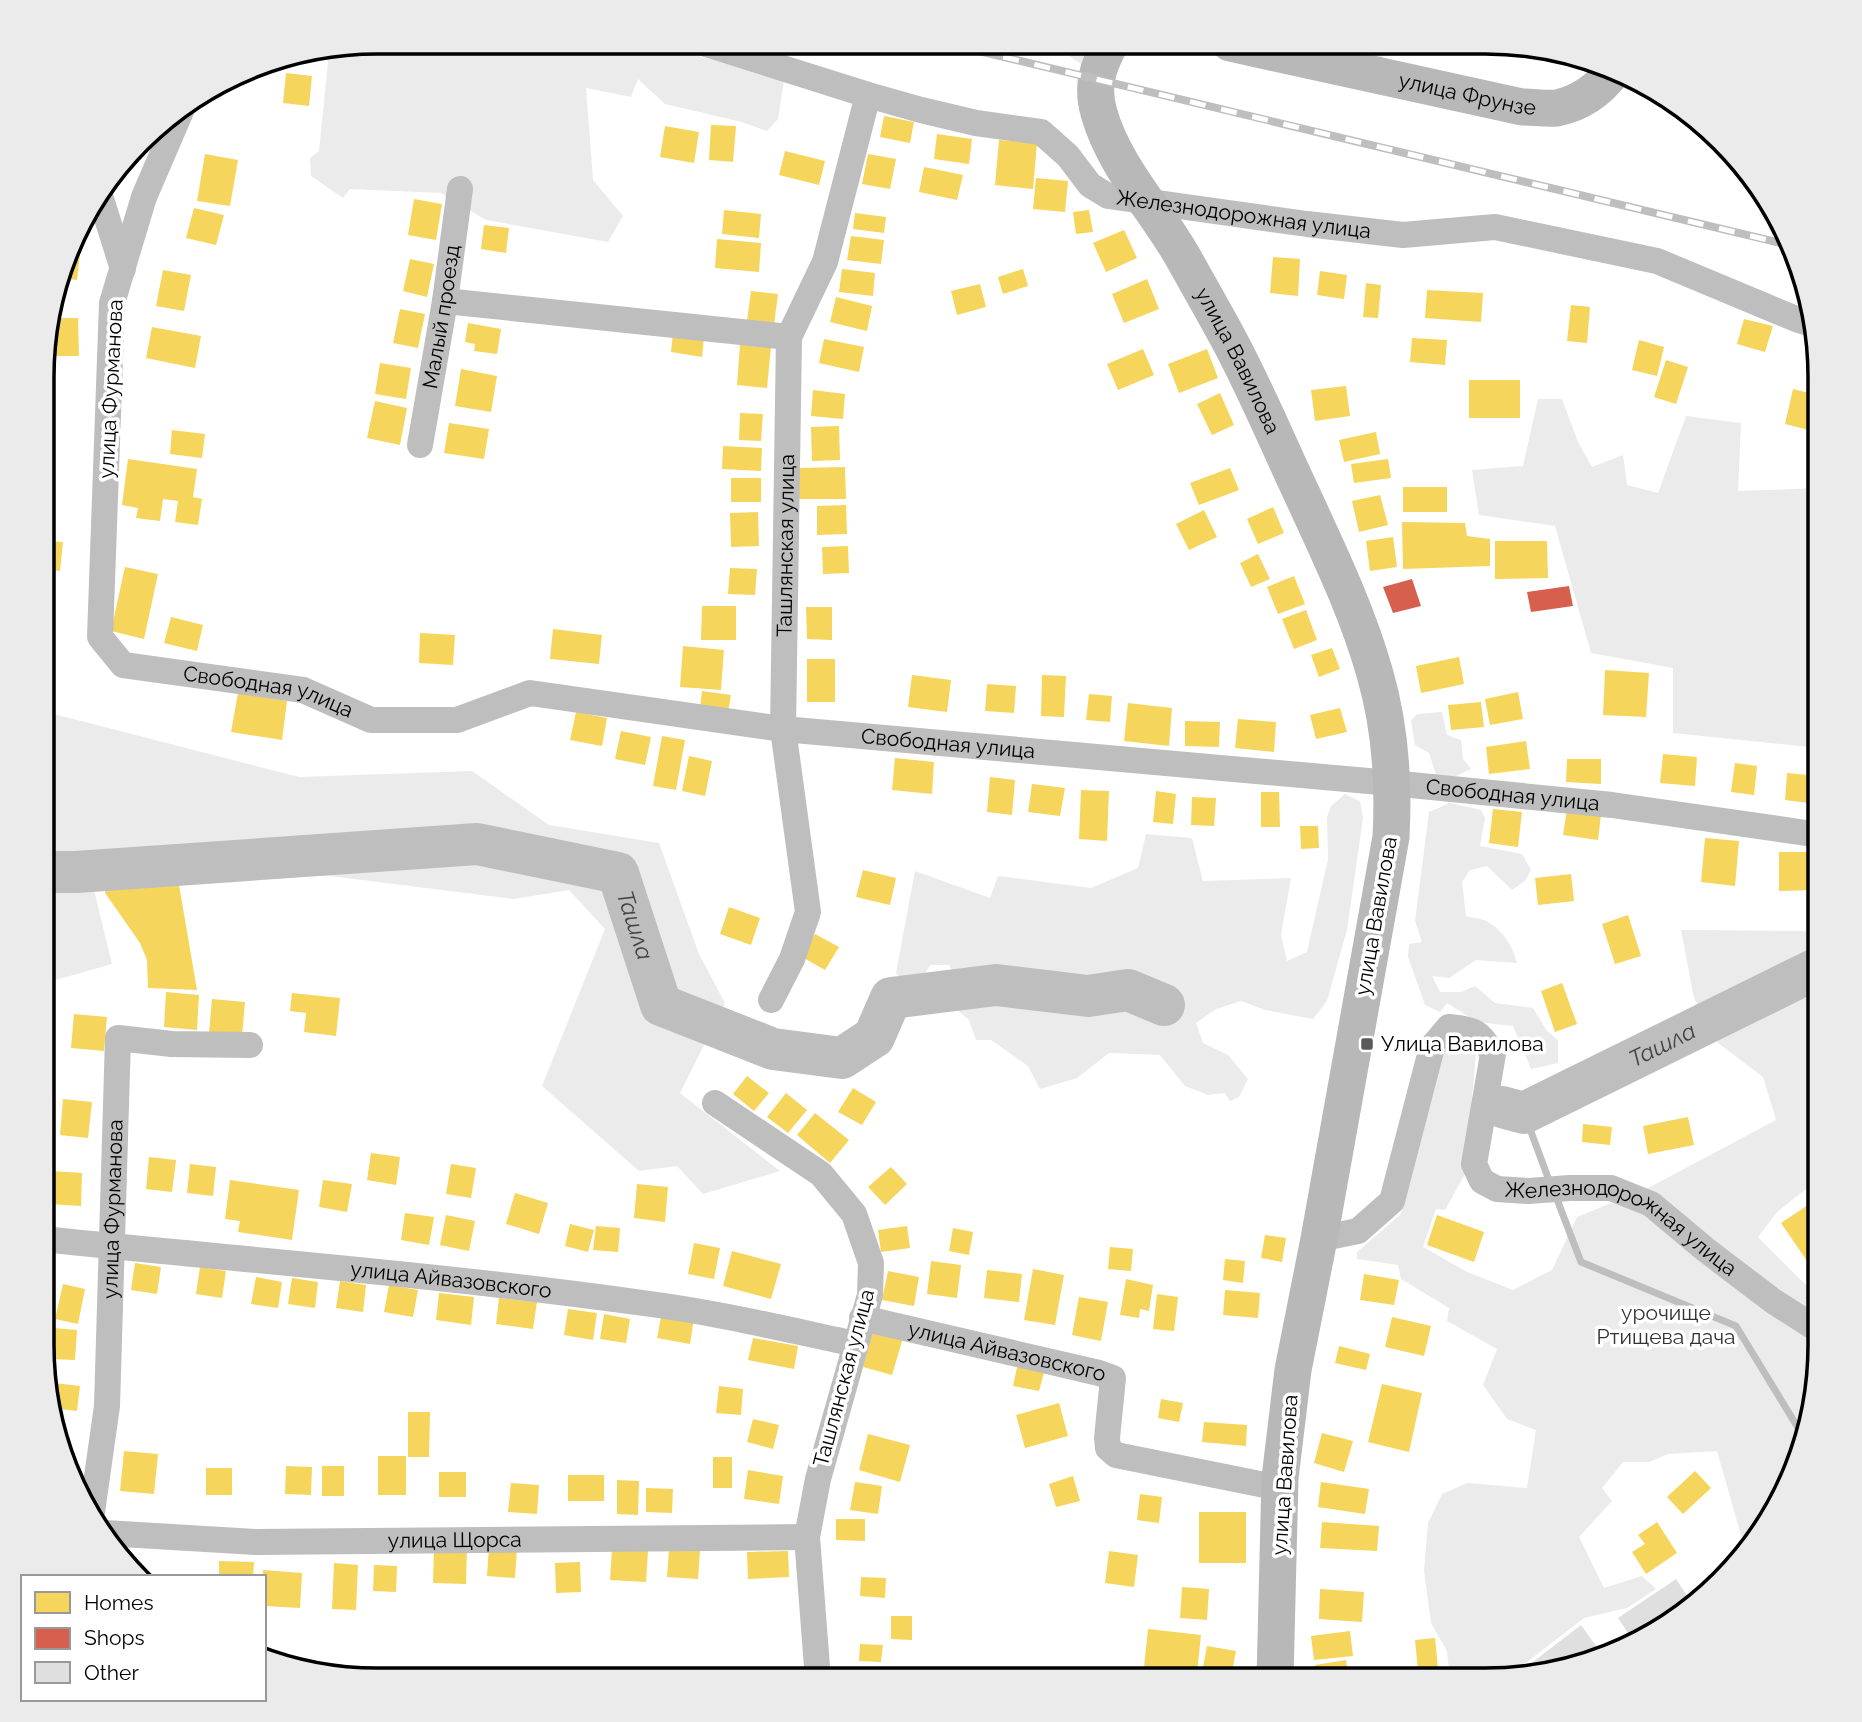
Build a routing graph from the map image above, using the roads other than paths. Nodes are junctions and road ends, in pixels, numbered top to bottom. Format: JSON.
{"nodes":[{"id":1,"x":737,"y":54,"type":"edge"},
{"id":2,"x":1104,"y":54,"type":"edge"},
{"id":3,"x":1280,"y":54,"type":"edge"},
{"id":4,"x":1607,"y":78,"type":"edge"},
{"id":5,"x":868,"y":96,"type":"junction"},
{"id":6,"x":175,"y":126,"type":"edge"},
{"id":7,"x":460,"y":190,"type":"dead end"},
{"id":8,"x":144,"y":197,"type":"junction"},
{"id":9,"x":109,"y":199,"type":"edge"},
{"id":10,"x":1146,"y":201,"type":"junction"},
{"id":11,"x":102,"y":209,"type":"edge"},
{"id":12,"x":123,"y":269,"type":"junction"},
{"id":13,"x":445,"y":302,"type":"junction"},
{"id":14,"x":1803,"y":321,"type":"edge"},
{"id":15,"x":789,"y":337,"type":"junction"},
{"id":16,"x":420,"y":445,"type":"dead end"},
{"id":17,"x":100,"y":637,"type":"joint"},
{"id":18,"x":783,"y":729,"type":"junction"},
{"id":19,"x":1391,"y":782,"type":"junction"},
{"id":20,"x":1808,"y":833,"type":"edge"},
{"id":21,"x":771,"y":1000,"type":"dead end"},
{"id":22,"x":250,"y":1045,"type":"dead end"},
{"id":23,"x":715,"y":1104,"type":"dead end"},
{"id":24,"x":1319,"y":1239,"type":"junction"},
{"id":25,"x":54,"y":1240,"type":"edge"},
{"id":26,"x":111,"y":1246,"type":"junction"},
{"id":27,"x":862,"y":1318,"type":"junction"},
{"id":28,"x":1808,"y":1323,"type":"edge"},
{"id":29,"x":856,"y":1344,"type":"junction"},
{"id":30,"x":1280,"y":1488,"type":"junction"},
{"id":31,"x":94,"y":1500,"type":"edge"},
{"id":32,"x":116,"y":1534,"type":"edge"},
{"id":33,"x":807,"y":1537,"type":"junction"},
{"id":34,"x":817,"y":1668,"type":"edge"},
{"id":35,"x":1275,"y":1668,"type":"edge"}],
"edges":[{"from":1,"to":5,"type":"street","name":"Железнодорожная улица"},
{"from":2,"to":10,"type":"main road"},
{"from":3,"to":4,"type":"main road","name":"улица Фрунзе"},
{"from":5,"to":10,"type":"street","name":"Железнодорожная улица"},
{"from":5,"to":15,"type":"street","name":"Ташлянская улица"},
{"from":6,"to":8,"type":"street","name":"улица Фурманова"},
{"from":7,"to":13,"type":"street","name":"Малый проезд"},
{"from":8,"to":9,"type":"street"},
{"from":8,"to":12,"type":"street","name":"улица Фурманова"},
{"from":10,"to":14,"type":"street","name":"Железнодорожная улица"},
{"from":10,"to":19,"type":"main road","name":"улица Вавилова"},
{"from":11,"to":12,"type":"street"},
{"from":12,"to":17,"type":"street","name":"улица Фурманова"},
{"from":13,"to":15,"type":"street"},
{"from":13,"to":16,"type":"street","name":"Малый проезд"},
{"from":15,"to":18,"type":"street","name":"Ташлянская улица"},
{"from":17,"to":18,"type":"street","name":"Свободная улица"},
{"from":18,"to":19,"type":"street","name":"Свободная улица"},
{"from":18,"to":21,"type":"street","name":"Ташлянская улица"},
{"from":19,"to":20,"type":"street","name":"Свободная улица"},
{"from":19,"to":24,"type":"main road","name":"улица Вавилова"},
{"from":22,"to":26,"type":"street","name":"улица Фурманова"},
{"from":23,"to":27,"type":"street","name":"Ташлянская улица"},
{"from":24,"to":28,"type":"street","name":"Железнодорожная улица"},
{"from":24,"to":30,"type":"main road","name":"улица Вавилова"},
{"from":25,"to":26,"type":"street","name":"улица Айвазовского"},
{"from":26,"to":29,"type":"street","name":"улица Айвазовского"},
{"from":26,"to":31,"type":"street","name":"улица Фурманова"},
{"from":27,"to":29,"type":"street","name":"Ташлянская улица"},
{"from":27,"to":30,"type":"street","name":"улица Айвазовского"},
{"from":29,"to":33,"type":"street","name":"Ташлянская улица"},
{"from":30,"to":35,"type":"main road","name":"улица Вавилова"},
{"from":32,"to":33,"type":"street","name":"улица Щорса"},
{"from":33,"to":34,"type":"street","name":"Ташлянская улица"}]}
